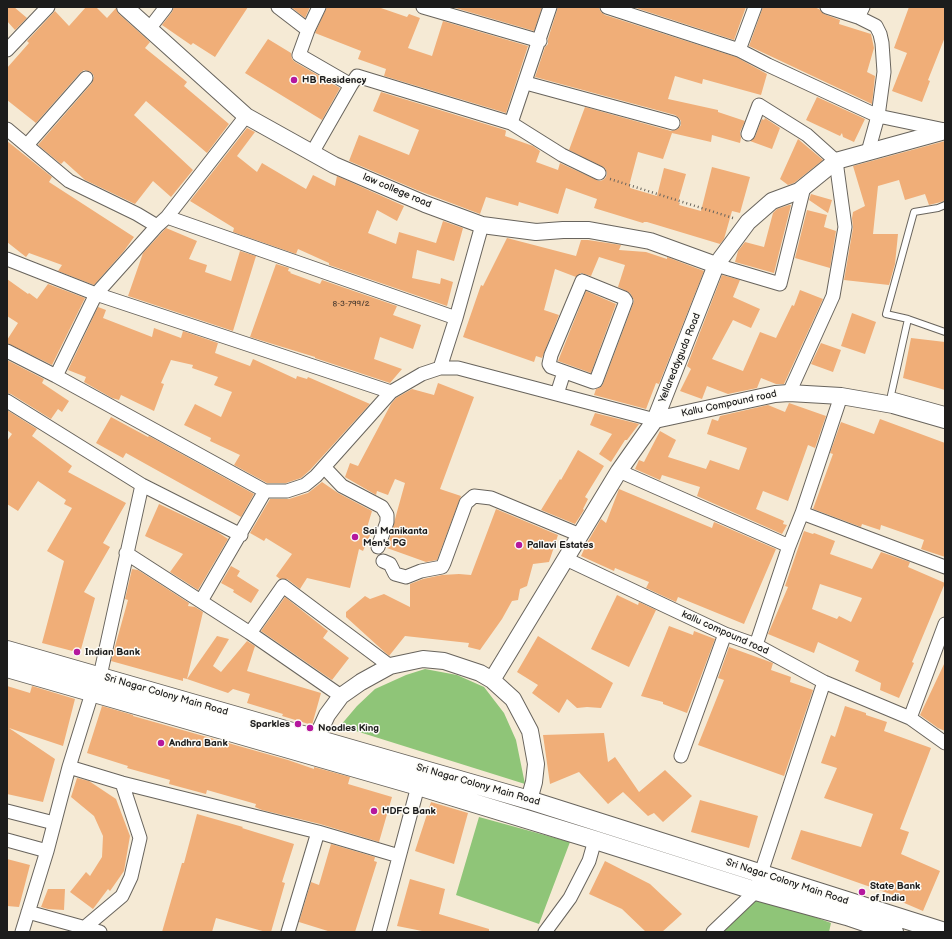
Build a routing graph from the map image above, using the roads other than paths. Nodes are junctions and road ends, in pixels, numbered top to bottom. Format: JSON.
{"nodes":[{"id":1,"x":48,"y":7,"type":"edge"},
{"id":2,"x":125,"y":7,"type":"edge"},
{"id":3,"x":166,"y":7,"type":"edge"},
{"id":4,"x":278,"y":7,"type":"edge"},
{"id":5,"x":319,"y":7,"type":"edge"},
{"id":6,"x":423,"y":7,"type":"edge"},
{"id":7,"x":550,"y":7,"type":"edge"},
{"id":8,"x":607,"y":7,"type":"edge"},
{"id":9,"x":755,"y":7,"type":"edge"},
{"id":10,"x":827,"y":7,"type":"edge"},
{"id":11,"x":849,"y":7,"type":"edge"},
{"id":12,"x":860,"y":12,"type":"edge"},
{"id":13,"x":149,"y":29,"type":"junction"},
{"id":14,"x":308,"y":30,"type":"junction"},
{"id":15,"x":540,"y":41,"type":"junction"},
{"id":16,"x":7,"y":50,"type":"edge"},
{"id":17,"x":739,"y":50,"type":"junction"},
{"id":18,"x":86,"y":78,"type":"dead end"},
{"id":19,"x":526,"y":83,"type":"junction"},
{"id":20,"x":351,"y":85,"type":"junction"},
{"id":21,"x":246,"y":116,"type":"junction"},
{"id":22,"x":878,"y":116,"type":"junction"},
{"id":23,"x":511,"y":123,"type":"junction"},
{"id":24,"x":673,"y":123,"type":"dead end"},
{"id":25,"x":7,"y":129,"type":"edge"},
{"id":26,"x":945,"y":130,"type":"edge"},
{"id":27,"x":748,"y":134,"type":"dead end"},
{"id":28,"x":26,"y":145,"type":"junction"},
{"id":29,"x":868,"y":152,"type":"junction"},
{"id":30,"x":312,"y":153,"type":"junction"},
{"id":31,"x":836,"y":161,"type":"junction"},
{"id":32,"x":599,"y":173,"type":"road end"},
{"id":33,"x":804,"y":187,"type":"junction"},
{"id":34,"x":945,"y":205,"type":"edge"},
{"id":35,"x":167,"y":217,"type":"junction"},
{"id":36,"x":482,"y":225,"type":"junction"},
{"id":37,"x":157,"y":226,"type":"junction"},
{"id":38,"x":7,"y":259,"type":"edge"},
{"id":39,"x":716,"y":265,"type":"junction"},
{"id":40,"x":96,"y":294,"type":"junction"},
{"id":41,"x":456,"y":318,"type":"junction"},
{"id":42,"x":908,"y":319,"type":"junction"},
{"id":43,"x":945,"y":332,"type":"edge"},
{"id":44,"x":7,"y":351,"type":"edge"},
{"id":45,"x":440,"y":368,"type":"junction"},
{"id":46,"x":564,"y":372,"type":"junction"},
{"id":47,"x":56,"y":376,"type":"junction"},
{"id":48,"x":586,"y":380,"type":"junction"},
{"id":49,"x":391,"y":392,"type":"junction"},
{"id":50,"x":789,"y":393,"type":"junction"},
{"id":51,"x":557,"y":394,"type":"junction"},
{"id":52,"x":841,"y":396,"type":"junction"},
{"id":53,"x":580,"y":400,"type":"junction"},
{"id":54,"x":7,"y":401,"type":"edge"},
{"id":55,"x":945,"y":410,"type":"edge"},
{"id":56,"x":655,"y":420,"type":"junction"},
{"id":57,"x":945,"y":420,"type":"edge"},
{"id":58,"x":324,"y":467,"type":"junction"},
{"id":59,"x":619,"y":471,"type":"junction"},
{"id":60,"x":142,"y":485,"type":"junction"},
{"id":61,"x":265,"y":491,"type":"junction"},
{"id":62,"x":802,"y":513,"type":"junction"},
{"id":63,"x":241,"y":534,"type":"junction"},
{"id":64,"x":580,"y":535,"type":"junction"},
{"id":65,"x":789,"y":546,"type":"junction"},
{"id":66,"x":378,"y":547,"type":"dead end"},
{"id":67,"x":126,"y":553,"type":"junction"},
{"id":68,"x":566,"y":559,"type":"junction"},
{"id":69,"x":383,"y":561,"type":"dead end"},
{"id":70,"x":945,"y":567,"type":"edge"},
{"id":71,"x":201,"y":601,"type":"junction"},
{"id":72,"x":945,"y":624,"type":"edge"},
{"id":73,"x":250,"y":633,"type":"junction"},
{"id":74,"x":725,"y":634,"type":"junction"},
{"id":75,"x":756,"y":645,"type":"junction"},
{"id":76,"x":7,"y":650,"type":"edge"},
{"id":77,"x":390,"y":666,"type":"junction"},
{"id":78,"x":7,"y":668,"type":"edge"},
{"id":79,"x":100,"y":676,"type":"junction"},
{"id":80,"x":492,"y":680,"type":"junction"},
{"id":81,"x":824,"y":682,"type":"junction"},
{"id":82,"x":92,"y":693,"type":"junction"},
{"id":83,"x":341,"y":696,"type":"junction"},
{"id":84,"x":910,"y":718,"type":"junction"},
{"id":85,"x":945,"y":743,"type":"edge"},
{"id":86,"x":314,"y":747,"type":"junction"},
{"id":87,"x":681,"y":756,"type":"dead end"},
{"id":88,"x":69,"y":767,"type":"junction"},
{"id":89,"x":122,"y":783,"type":"junction"},
{"id":90,"x":418,"y":786,"type":"junction"},
{"id":91,"x":529,"y":800,"type":"junction"},
{"id":92,"x":7,"y":810,"type":"edge"},
{"id":93,"x":54,"y":823,"type":"junction"},
{"id":94,"x":318,"y":832,"type":"junction"},
{"id":95,"x":7,"y":840,"type":"edge"},
{"id":96,"x":595,"y":840,"type":"junction"},
{"id":97,"x":47,"y":851,"type":"junction"},
{"id":98,"x":399,"y":856,"type":"junction"},
{"id":99,"x":761,"y":873,"type":"junction"},
{"id":100,"x":756,"y":891,"type":"junction"},
{"id":101,"x":28,"y":912,"type":"junction"},
{"id":102,"x":84,"y":928,"type":"junction"},
{"id":103,"x":22,"y":932,"type":"edge"},
{"id":104,"x":100,"y":932,"type":"edge"},
{"id":105,"x":288,"y":932,"type":"edge"},
{"id":106,"x":379,"y":932,"type":"edge"},
{"id":107,"x":545,"y":932,"type":"edge"},
{"id":108,"x":713,"y":932,"type":"edge"},
{"id":109,"x":894,"y":932,"type":"edge"},
{"id":110,"x":945,"y":932,"type":"edge"}],
"edges":[{"from":1,"to":16,"type":"street"},
{"from":2,"to":13,"type":"street","name":"law college road"},
{"from":3,"to":13,"type":"street"},
{"from":4,"to":14,"type":"street"},
{"from":5,"to":14,"type":"street"},
{"from":6,"to":15,"type":"street"},
{"from":7,"to":15,"type":"street"},
{"from":8,"to":17,"type":"street"},
{"from":9,"to":17,"type":"street"},
{"from":10,"to":12,"type":"street"},
{"from":11,"to":12,"type":"street"},
{"from":12,"to":22,"type":"street"},
{"from":13,"to":21,"type":"street","name":"law college road"},
{"from":14,"to":20,"type":"street"},
{"from":15,"to":19,"type":"street"},
{"from":17,"to":22,"type":"street"},
{"from":18,"to":28,"type":"street"},
{"from":19,"to":23,"type":"street"},
{"from":19,"to":24,"type":"street"},
{"from":20,"to":23,"type":"street"},
{"from":20,"to":30,"type":"street"},
{"from":21,"to":30,"type":"street","name":"law college road"},
{"from":21,"to":35,"type":"street"},
{"from":22,"to":26,"type":"street"},
{"from":22,"to":29,"type":"street"},
{"from":23,"to":32,"type":"street"},
{"from":25,"to":28,"type":"street"},
{"from":26,"to":29,"type":"street","name":"Yellareddyguda Road"},
{"from":27,"to":31,"type":"street"},
{"from":28,"to":37,"type":"street"},
{"from":29,"to":31,"type":"street","name":"Yellareddyguda Road"},
{"from":30,"to":36,"type":"street","name":"law college road"},
{"from":31,"to":33,"type":"street","name":"Yellareddyguda Road"},
{"from":31,"to":50,"type":"street"},
{"from":33,"to":39,"type":"street","name":"Yellareddyguda Road"},
{"from":33,"to":39,"type":"street"},
{"from":34,"to":42,"type":"lane"},
{"from":35,"to":37,"type":"street"},
{"from":35,"to":41,"type":"street"},
{"from":36,"to":39,"type":"street","name":"law college road"},
{"from":36,"to":41,"type":"street"},
{"from":37,"to":40,"type":"street"},
{"from":38,"to":40,"type":"street"},
{"from":39,"to":56,"type":"street","name":"Yellareddyguda Road"},
{"from":40,"to":47,"type":"street"},
{"from":40,"to":49,"type":"street"},
{"from":41,"to":45,"type":"street"},
{"from":42,"to":43,"type":"lane"},
{"from":42,"to":55,"type":"lane"},
{"from":44,"to":47,"type":"street"},
{"from":45,"to":49,"type":"street"},
{"from":45,"to":51,"type":"street"},
{"from":46,"to":48,"type":"street"},
{"from":46,"to":48,"type":"street"},
{"from":46,"to":51,"type":"street"},
{"from":47,"to":61,"type":"street"},
{"from":48,"to":53,"type":"street"},
{"from":49,"to":58,"type":"street"},
{"from":50,"to":52,"type":"street","name":"Kallu Compound road"},
{"from":50,"to":56,"type":"street","name":"Kallu Compound road"},
{"from":51,"to":53,"type":"street"},
{"from":52,"to":57,"type":"street","name":"Kallu Compound road"},
{"from":52,"to":62,"type":"street"},
{"from":53,"to":56,"type":"street"},
{"from":54,"to":60,"type":"street"},
{"from":56,"to":59,"type":"street","name":"Yellareddyguda Road"},
{"from":58,"to":61,"type":"street"},
{"from":58,"to":66,"type":"street"},
{"from":59,"to":64,"type":"street","name":"Yellareddyguda Road"},
{"from":59,"to":65,"type":"street"},
{"from":60,"to":63,"type":"street"},
{"from":60,"to":67,"type":"street"},
{"from":61,"to":63,"type":"street"},
{"from":62,"to":65,"type":"street"},
{"from":62,"to":70,"type":"street"},
{"from":63,"to":71,"type":"street"},
{"from":64,"to":68,"type":"street","name":"Yellareddyguda Road"},
{"from":64,"to":69,"type":"street"},
{"from":65,"to":75,"type":"street"},
{"from":67,"to":71,"type":"street"},
{"from":67,"to":79,"type":"street"},
{"from":68,"to":74,"type":"street","name":"kallu compound road"},
{"from":68,"to":80,"type":"street","name":"Yellareddyguda Road"},
{"from":71,"to":73,"type":"street"},
{"from":72,"to":84,"type":"street"},
{"from":73,"to":77,"type":"street"},
{"from":73,"to":83,"type":"street"},
{"from":74,"to":75,"type":"street","name":"kallu compound road"},
{"from":74,"to":87,"type":"street"},
{"from":75,"to":81,"type":"street","name":"kallu compound road"},
{"from":76,"to":79,"type":"main road","name":"Sri Nagar Colony Main Road"},
{"from":77,"to":80,"type":"street"},
{"from":77,"to":83,"type":"street"},
{"from":78,"to":82,"type":"main road","name":"Sri Nagar Colony Main Road"},
{"from":79,"to":82,"type":"street"},
{"from":79,"to":86,"type":"main road","name":"Sri Nagar Colony Main Road"},
{"from":80,"to":91,"type":"street"},
{"from":81,"to":84,"type":"street","name":"kallu compound road"},
{"from":81,"to":99,"type":"street"},
{"from":82,"to":86,"type":"main road","name":"Sri Nagar Colony Main Road"},
{"from":82,"to":88,"type":"street"},
{"from":83,"to":86,"type":"street"},
{"from":84,"to":85,"type":"street","name":"kallu compound road"},
{"from":86,"to":90,"type":"main road","name":"Sri Nagar Colony Main Road"},
{"from":86,"to":91,"type":"main road","name":"Sri Nagar Colony Main Road"},
{"from":88,"to":89,"type":"street"},
{"from":88,"to":93,"type":"street"},
{"from":89,"to":94,"type":"street"},
{"from":89,"to":102,"type":"street"},
{"from":90,"to":96,"type":"main road","name":"Sri Nagar Colony Main Road"},
{"from":90,"to":98,"type":"street"},
{"from":91,"to":99,"type":"main road","name":"Sri Nagar Colony Main Road"},
{"from":92,"to":93,"type":"street"},
{"from":93,"to":97,"type":"street"},
{"from":94,"to":98,"type":"street"},
{"from":94,"to":105,"type":"street"},
{"from":95,"to":97,"type":"street"},
{"from":96,"to":100,"type":"main road","name":"Sri Nagar Colony Main Road"},
{"from":96,"to":107,"type":"street"},
{"from":97,"to":101,"type":"street"},
{"from":98,"to":106,"type":"street"},
{"from":99,"to":100,"type":"street"},
{"from":99,"to":110,"type":"main road","name":"Sri Nagar Colony Main Road"},
{"from":100,"to":108,"type":"street"},
{"from":100,"to":109,"type":"main road","name":"Sri Nagar Colony Main Road"},
{"from":101,"to":102,"type":"street"},
{"from":101,"to":103,"type":"street"},
{"from":102,"to":104,"type":"street"}]}
